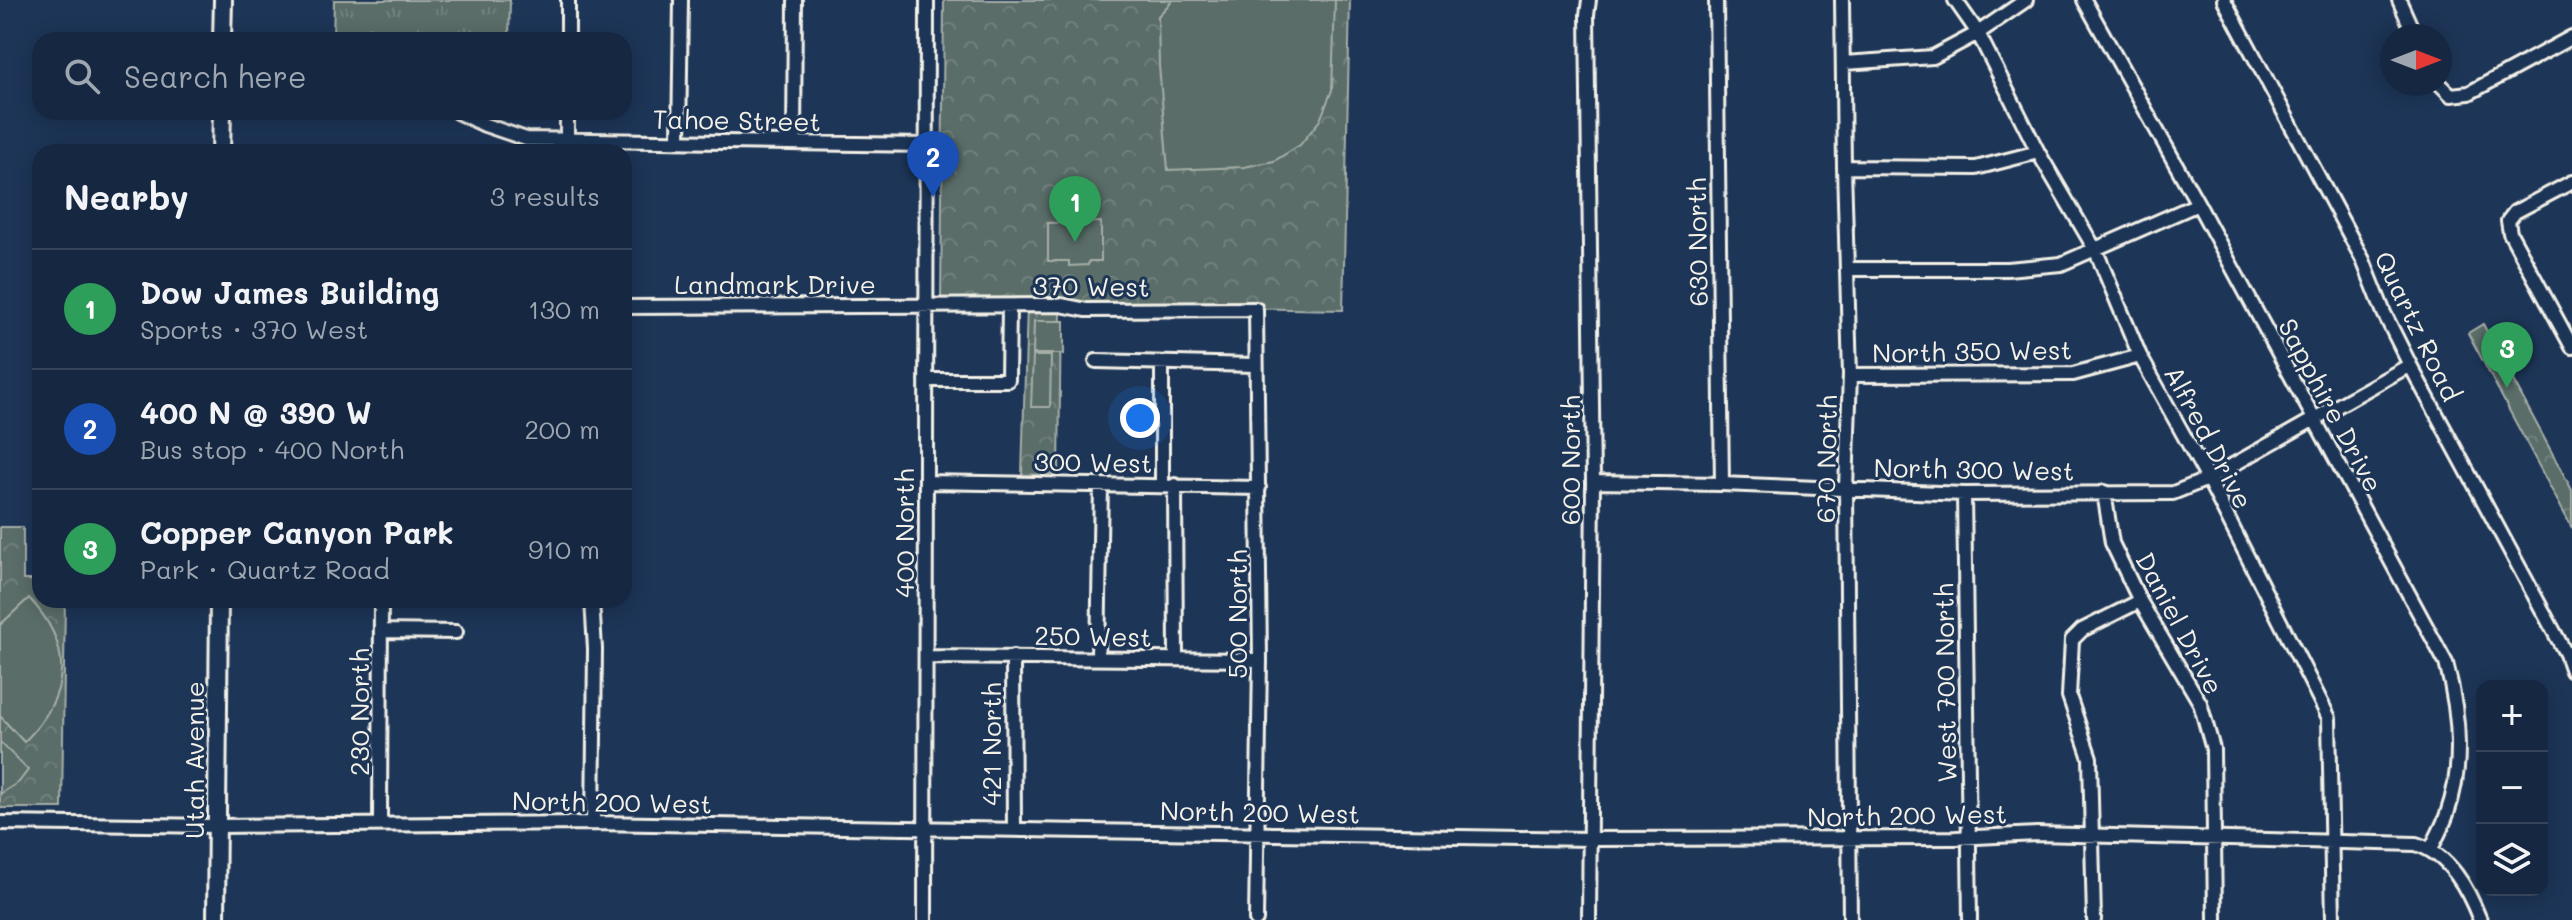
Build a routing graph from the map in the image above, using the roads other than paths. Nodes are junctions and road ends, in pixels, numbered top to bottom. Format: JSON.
{"nodes":[{"id":1,"x":223,"y":0,"type":"edge"},
{"id":2,"x":568,"y":0,"type":"edge"},
{"id":3,"x":681,"y":0,"type":"edge"},
{"id":4,"x":795,"y":0,"type":"edge"},
{"id":5,"x":927,"y":0,"type":"edge"},
{"id":6,"x":1589,"y":0,"type":"edge"},
{"id":7,"x":1716,"y":0,"type":"edge"},
{"id":8,"x":1842,"y":0,"type":"edge"},
{"id":9,"x":1955,"y":0,"type":"edge"},
{"id":10,"x":2026,"y":0,"type":"edge"},
{"id":11,"x":2084,"y":0,"type":"edge"},
{"id":12,"x":2224,"y":0,"type":"edge"},
{"id":13,"x":2399,"y":0,"type":"edge"},
{"id":14,"x":2410,"y":24,"type":"edge"},
{"id":15,"x":222,"y":32,"type":"edge"},
{"id":16,"x":568,"y":32,"type":"edge"},
{"id":17,"x":1978,"y":33,"type":"junction"},
{"id":18,"x":2572,"y":37,"type":"edge"},
{"id":19,"x":1844,"y":63,"type":"junction"},
{"id":20,"x":2452,"y":95,"type":"edge"},
{"id":21,"x":222,"y":120,"type":"edge"},
{"id":22,"x":474,"y":120,"type":"edge"},
{"id":23,"x":567,"y":120,"type":"edge"},
{"id":24,"x":567,"y":140,"type":"junction"},
{"id":25,"x":679,"y":141,"type":"junction"},
{"id":26,"x":794,"y":143,"type":"junction"},
{"id":27,"x":221,"y":144,"type":"edge"},
{"id":28,"x":926,"y":145,"type":"junction"},
{"id":29,"x":2038,"y":152,"type":"junction"},
{"id":30,"x":1844,"y":167,"type":"junction"},
{"id":31,"x":2572,"y":182,"type":"edge"},
{"id":32,"x":2198,"y":204,"type":"junction"},
{"id":33,"x":2096,"y":251,"type":"junction"},
{"id":34,"x":1849,"y":269,"type":"junction"},
{"id":35,"x":925,"y":305,"type":"junction"},
{"id":36,"x":1009,"y":306,"type":"junction"},
{"id":37,"x":632,"y":307,"type":"edge"},
{"id":38,"x":1256,"y":309,"type":"joint"},
{"id":39,"x":2572,"y":313,"type":"edge"},
{"id":40,"x":2558,"y":320,"type":"junction"},
{"id":41,"x":2572,"y":347,"type":"edge"},
{"id":42,"x":2140,"y":356,"type":"junction"},
{"id":43,"x":1096,"y":361,"type":"dead end"},
{"id":44,"x":1162,"y":363,"type":"junction"},
{"id":45,"x":1255,"y":365,"type":"junction"},
{"id":46,"x":2410,"y":365,"type":"junction"},
{"id":47,"x":1850,"y":375,"type":"junction"},
{"id":48,"x":926,"y":380,"type":"junction"},
{"id":49,"x":2314,"y":421,"type":"junction"},
{"id":50,"x":2208,"y":479,"type":"junction"},
{"id":51,"x":927,"y":482,"type":"junction"},
{"id":52,"x":1593,"y":482,"type":"junction"},
{"id":53,"x":1722,"y":484,"type":"junction"},
{"id":54,"x":1101,"y":485,"type":"junction"},
{"id":55,"x":1168,"y":485,"type":"junction"},
{"id":56,"x":1259,"y":488,"type":"junction"},
{"id":57,"x":1846,"y":488,"type":"junction"},
{"id":58,"x":2104,"y":492,"type":"junction"},
{"id":59,"x":1964,"y":494,"type":"junction"},
{"id":60,"x":2140,"y":601,"type":"junction"},
{"id":61,"x":219,"y":608,"type":"edge"},
{"id":62,"x":381,"y":608,"type":"edge"},
{"id":63,"x":592,"y":608,"type":"edge"},
{"id":64,"x":381,"y":631,"type":"junction"},
{"id":65,"x":456,"y":632,"type":"dead end"},
{"id":66,"x":926,"y":657,"type":"junction"},
{"id":67,"x":1013,"y":657,"type":"junction"},
{"id":68,"x":1098,"y":658,"type":"junction"},
{"id":69,"x":1176,"y":659,"type":"junction"},
{"id":70,"x":1260,"y":660,"type":"junction"},
{"id":71,"x":2572,"y":671,"type":"edge"},
{"id":72,"x":0,"y":823,"type":"edge"},
{"id":73,"x":380,"y":823,"type":"junction"},
{"id":74,"x":593,"y":823,"type":"junction"},
{"id":75,"x":217,"y":826,"type":"junction"},
{"id":76,"x":926,"y":829,"type":"junction"},
{"id":77,"x":1014,"y":830,"type":"junction"},
{"id":78,"x":1256,"y":834,"type":"junction"},
{"id":79,"x":2092,"y":836,"type":"junction"},
{"id":80,"x":1969,"y":838,"type":"junction"},
{"id":81,"x":1589,"y":839,"type":"junction"},
{"id":82,"x":1849,"y":839,"type":"junction"},
{"id":83,"x":2213,"y":839,"type":"junction"},
{"id":84,"x":2333,"y":842,"type":"junction"},
{"id":85,"x":2431,"y":849,"type":"junction"},
{"id":86,"x":216,"y":920,"type":"edge"},
{"id":87,"x":925,"y":920,"type":"edge"},
{"id":88,"x":1256,"y":920,"type":"edge"},
{"id":89,"x":1589,"y":920,"type":"edge"},
{"id":90,"x":1850,"y":920,"type":"edge"},
{"id":91,"x":1970,"y":920,"type":"edge"},
{"id":92,"x":2094,"y":920,"type":"edge"},
{"id":93,"x":2215,"y":920,"type":"edge"},
{"id":94,"x":2333,"y":920,"type":"edge"},
{"id":95,"x":2480,"y":920,"type":"edge"}],
"edges":[{"from":1,"to":15,"type":"main road"},
{"from":2,"to":16,"type":"street"},
{"from":3,"to":25,"type":"street"},
{"from":4,"to":26,"type":"street"},
{"from":5,"to":28,"type":"street","name":"400 North"},
{"from":6,"to":52,"type":"street","name":"600 North"},
{"from":7,"to":53,"type":"street","name":"630 North"},
{"from":8,"to":19,"type":"street","name":"670 North"},
{"from":9,"to":17,"type":"street","name":"Alfred Drive"},
{"from":10,"to":17,"type":"street"},
{"from":11,"to":32,"type":"street","name":"Sapphire Drive"},
{"from":12,"to":46,"type":"street","name":"Quartz Road"},
{"from":13,"to":14,"type":"street"},
{"from":17,"to":19,"type":"street"},
{"from":17,"to":29,"type":"street","name":"Alfred Drive"},
{"from":18,"to":20,"type":"street"},
{"from":19,"to":30,"type":"street","name":"670 North"},
{"from":21,"to":27,"type":"main road"},
{"from":22,"to":24,"type":"street","name":"Tahoe Street"},
{"from":23,"to":24,"type":"street"},
{"from":24,"to":25,"type":"street","name":"Tahoe Street"},
{"from":25,"to":26,"type":"street","name":"Tahoe Street"},
{"from":26,"to":28,"type":"street","name":"Tahoe Street"},
{"from":28,"to":35,"type":"street","name":"400 North"},
{"from":29,"to":30,"type":"street"},
{"from":29,"to":33,"type":"street","name":"Alfred Drive"},
{"from":30,"to":34,"type":"street","name":"670 North"},
{"from":31,"to":40,"type":"street"},
{"from":32,"to":33,"type":"street"},
{"from":32,"to":49,"type":"street","name":"Sapphire Drive"},
{"from":33,"to":34,"type":"street"},
{"from":33,"to":42,"type":"street","name":"Alfred Drive"},
{"from":34,"to":47,"type":"street","name":"670 North"},
{"from":35,"to":36,"type":"street","name":"370 West"},
{"from":35,"to":37,"type":"street","name":"Landmark Drive"},
{"from":35,"to":48,"type":"street","name":"400 North"},
{"from":36,"to":38,"type":"street","name":"370 West"},
{"from":36,"to":48,"type":"street"},
{"from":38,"to":45,"type":"street","name":"500 North"},
{"from":39,"to":40,"type":"street"},
{"from":40,"to":41,"type":"street"},
{"from":42,"to":47,"type":"street","name":"North 350 West"},
{"from":42,"to":50,"type":"street","name":"Alfred Drive"},
{"from":43,"to":44,"type":"street"},
{"from":44,"to":45,"type":"street"},
{"from":44,"to":55,"type":"street"},
{"from":45,"to":56,"type":"street","name":"500 North"},
{"from":46,"to":49,"type":"street","name":"North 300 West"},
{"from":46,"to":71,"type":"street","name":"Quartz Road"},
{"from":47,"to":57,"type":"street","name":"670 North"},
{"from":48,"to":51,"type":"street","name":"400 North"},
{"from":49,"to":50,"type":"street","name":"North 300 West"},
{"from":49,"to":85,"type":"street","name":"Sapphire Drive"},
{"from":50,"to":58,"type":"street","name":"North 300 West"},
{"from":50,"to":84,"type":"street","name":"Alfred Drive"},
{"from":51,"to":54,"type":"street","name":"300 West"},
{"from":51,"to":66,"type":"street","name":"400 North"},
{"from":52,"to":53,"type":"street","name":"North 300 West"},
{"from":52,"to":81,"type":"street","name":"600 North"},
{"from":53,"to":57,"type":"street","name":"North 300 West"},
{"from":54,"to":55,"type":"street","name":"300 West"},
{"from":54,"to":68,"type":"street"},
{"from":55,"to":56,"type":"street","name":"300 West"},
{"from":55,"to":69,"type":"street"},
{"from":56,"to":70,"type":"street","name":"500 North"},
{"from":57,"to":59,"type":"street","name":"North 300 West"},
{"from":57,"to":82,"type":"street","name":"670 North"},
{"from":58,"to":59,"type":"street","name":"North 300 West"},
{"from":58,"to":60,"type":"street","name":"Daniel Drive"},
{"from":59,"to":80,"type":"street","name":"West 700 North"},
{"from":60,"to":79,"type":"street"},
{"from":60,"to":83,"type":"street","name":"Daniel Drive"},
{"from":61,"to":75,"type":"main road","name":"Utah Avenue"},
{"from":62,"to":64,"type":"street","name":"230 North"},
{"from":63,"to":74,"type":"street"},
{"from":64,"to":65,"type":"street"},
{"from":64,"to":73,"type":"street","name":"230 North"},
{"from":66,"to":67,"type":"street","name":"250 West"},
{"from":66,"to":76,"type":"street","name":"400 North"},
{"from":67,"to":68,"type":"street","name":"250 West"},
{"from":67,"to":77,"type":"street","name":"421 North"},
{"from":68,"to":69,"type":"street","name":"250 West"},
{"from":69,"to":70,"type":"street","name":"250 West"},
{"from":70,"to":78,"type":"street","name":"500 North"},
{"from":72,"to":75,"type":"street","name":"North 200 West"},
{"from":73,"to":74,"type":"street","name":"North 200 West"},
{"from":73,"to":75,"type":"street","name":"North 200 West"},
{"from":74,"to":76,"type":"street","name":"North 200 West"},
{"from":75,"to":86,"type":"main road","name":"Utah Avenue"},
{"from":76,"to":77,"type":"street","name":"North 200 West"},
{"from":76,"to":87,"type":"street","name":"400 North"},
{"from":77,"to":78,"type":"street","name":"North 200 West"},
{"from":78,"to":81,"type":"street","name":"North 200 West"},
{"from":78,"to":88,"type":"street","name":"500 North"},
{"from":79,"to":80,"type":"street","name":"North 200 West"},
{"from":79,"to":83,"type":"street","name":"North 200 West"},
{"from":79,"to":92,"type":"street"},
{"from":80,"to":82,"type":"street","name":"North 200 West"},
{"from":80,"to":91,"type":"street","name":"West 700 North"},
{"from":81,"to":82,"type":"street","name":"North 200 West"},
{"from":81,"to":89,"type":"street","name":"600 North"},
{"from":82,"to":90,"type":"street","name":"670 North"},
{"from":83,"to":84,"type":"street","name":"North 200 West"},
{"from":83,"to":93,"type":"street","name":"Daniel Drive"},
{"from":84,"to":85,"type":"street","name":"North 200 West"},
{"from":84,"to":94,"type":"street","name":"Alfred Drive"},
{"from":85,"to":95,"type":"street"}]}
